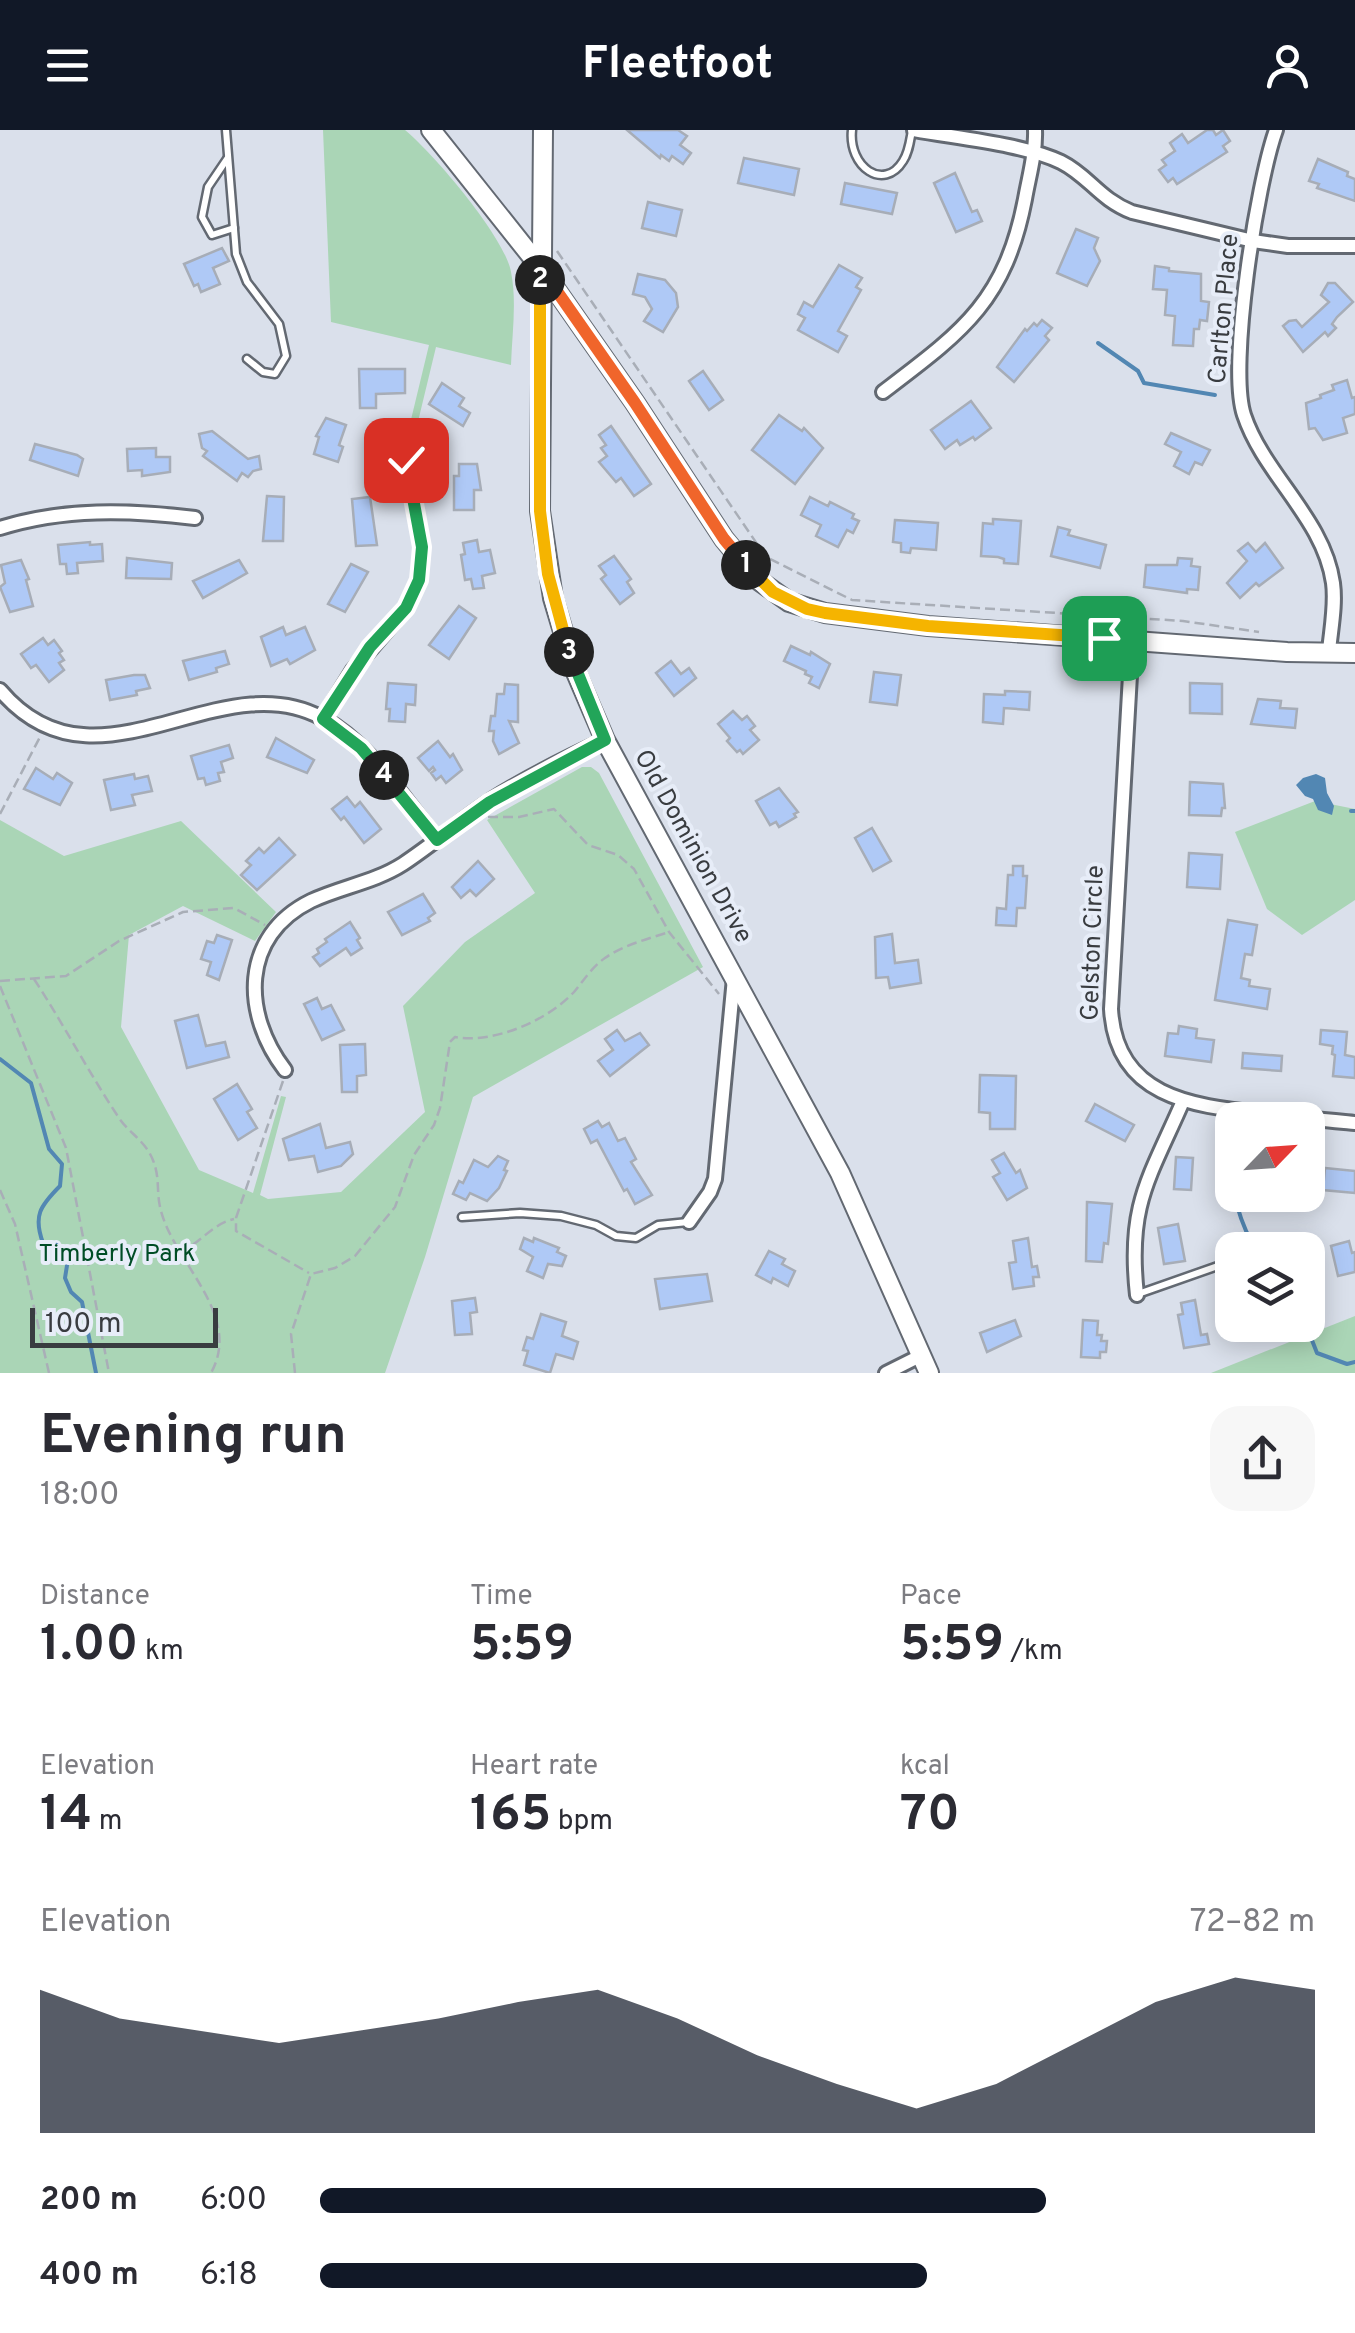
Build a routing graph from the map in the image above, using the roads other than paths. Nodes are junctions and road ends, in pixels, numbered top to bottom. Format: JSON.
{"nodes":[{"id":1,"x":226,"y":130,"type":"edge"},
{"id":2,"x":431,"y":130,"type":"edge"},
{"id":3,"x":543,"y":130,"type":"edge"},
{"id":4,"x":852,"y":130,"type":"edge"},
{"id":5,"x":913,"y":130,"type":"edge"},
{"id":6,"x":1034,"y":130,"type":"edge"},
{"id":7,"x":1276,"y":130,"type":"edge"},
{"id":8,"x":1034,"y":153,"type":"junction"},
{"id":9,"x":228,"y":158,"type":"junction"},
{"id":10,"x":234,"y":228,"type":"junction"},
{"id":11,"x":1253,"y":242,"type":"junction"},
{"id":12,"x":1355,"y":246,"type":"edge"},
{"id":13,"x":540,"y":267,"type":"junction"},
{"id":14,"x":247,"y":359,"type":"dead end"},
{"id":15,"x":883,"y":392,"type":"dead end"},
{"id":16,"x":406,"y":460,"type":"dead end"},
{"id":17,"x":196,"y":518,"type":"dead end"},
{"id":18,"x":0,"y":528,"type":"edge"},
{"id":19,"x":1132,"y":640,"type":"junction"},
{"id":20,"x":1329,"y":651,"type":"junction"},
{"id":21,"x":1355,"y":653,"type":"edge"},
{"id":22,"x":0,"y":690,"type":"edge"},
{"id":23,"x":323,"y":719,"type":"junction"},
{"id":24,"x":605,"y":740,"type":"junction"},
{"id":25,"x":437,"y":840,"type":"junction"},
{"id":26,"x":734,"y":976,"type":"junction"},
{"id":27,"x":285,"y":1070,"type":"road end"},
{"id":28,"x":1183,"y":1101,"type":"junction"},
{"id":29,"x":1355,"y":1123,"type":"edge"},
{"id":30,"x":462,"y":1217,"type":"dead end"},
{"id":31,"x":689,"y":1222,"type":"joint"},
{"id":32,"x":1215,"y":1268,"type":"edge"},
{"id":33,"x":1137,"y":1294,"type":"joint"},
{"id":34,"x":925,"y":1364,"type":"edge"},
{"id":35,"x":886,"y":1373,"type":"edge"}],
"edges":[{"from":1,"to":9,"type":"lane"},
{"from":2,"to":13,"type":"main road"},
{"from":3,"to":13,"type":"main road","name":"Old Dominion Drive"},
{"from":4,"to":5,"type":"lane"},
{"from":5,"to":8,"type":"street"},
{"from":6,"to":8,"type":"street"},
{"from":7,"to":11,"type":"street","name":"Carlton Place"},
{"from":8,"to":11,"type":"street"},
{"from":8,"to":15,"type":"street"},
{"from":9,"to":10,"type":"lane"},
{"from":9,"to":10,"type":"lane"},
{"from":10,"to":14,"type":"lane"},
{"from":11,"to":12,"type":"street"},
{"from":11,"to":20,"type":"street","name":"Carlton Place"},
{"from":13,"to":19,"type":"main road"},
{"from":13,"to":24,"type":"main road","name":"Old Dominion Drive"},
{"from":16,"to":23,"type":"street"},
{"from":17,"to":18,"type":"street"},
{"from":19,"to":20,"type":"main road"},
{"from":19,"to":28,"type":"street","name":"Gelston Circle"},
{"from":20,"to":21,"type":"main road"},
{"from":22,"to":23,"type":"street"},
{"from":23,"to":25,"type":"street"},
{"from":24,"to":25,"type":"street"},
{"from":24,"to":26,"type":"main road","name":"Old Dominion Drive"},
{"from":25,"to":27,"type":"street"},
{"from":26,"to":31,"type":"street"},
{"from":26,"to":34,"type":"main road","name":"Old Dominion Drive"},
{"from":28,"to":29,"type":"street","name":"Gelston Circle"},
{"from":28,"to":33,"type":"street"},
{"from":30,"to":31,"type":"lane"},
{"from":32,"to":33,"type":"lane"},
{"from":34,"to":35,"type":"street"}]}
